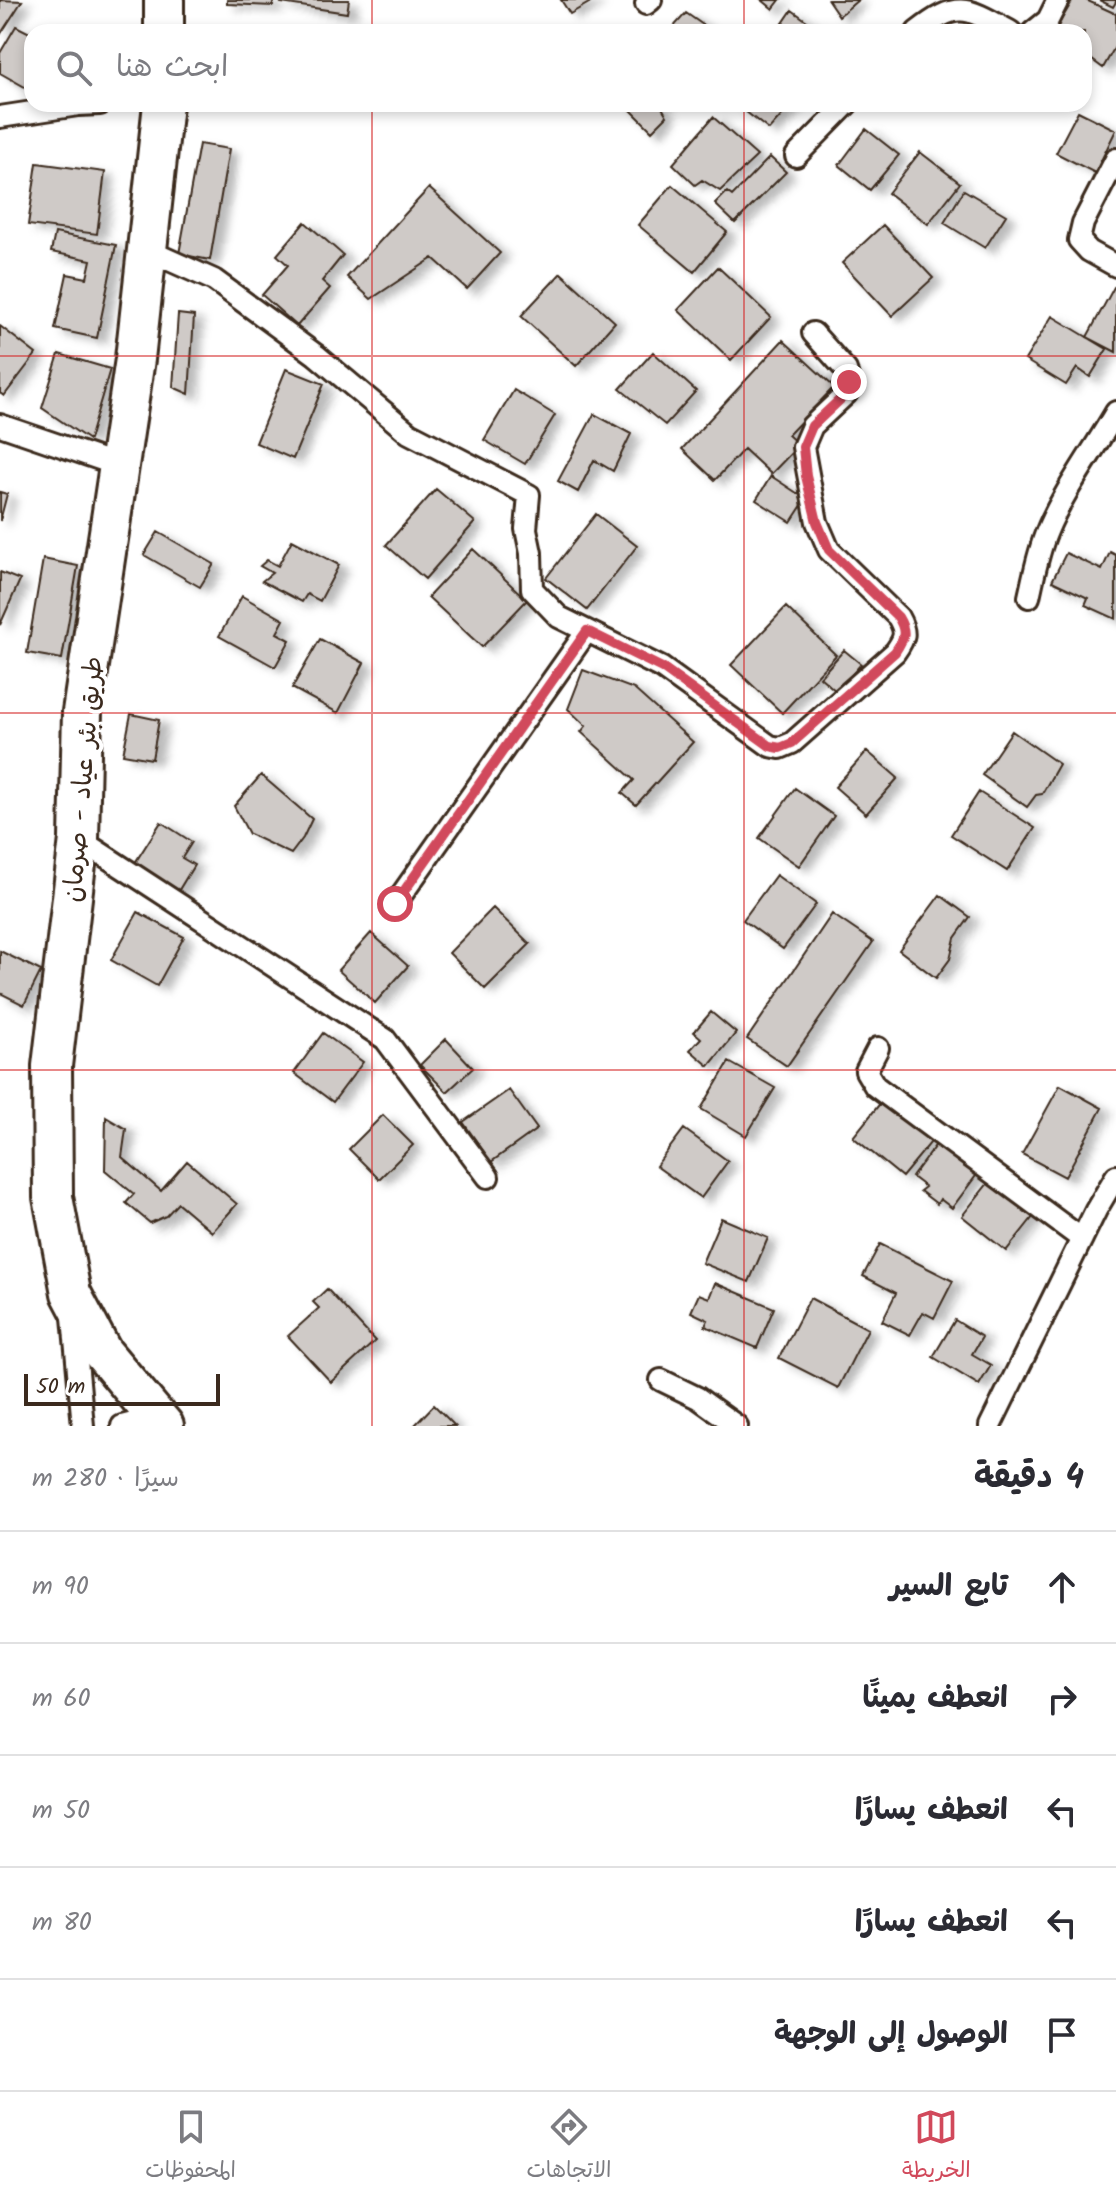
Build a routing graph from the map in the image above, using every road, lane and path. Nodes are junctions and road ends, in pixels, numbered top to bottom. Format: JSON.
{"nodes":[{"id":1,"x":164,"y":0,"type":"edge"},
{"id":2,"x":1058,"y":0,"type":"edge"},
{"id":3,"x":164,"y":24,"type":"edge"},
{"id":4,"x":926,"y":24,"type":"edge"},
{"id":5,"x":997,"y":24,"type":"edge"},
{"id":6,"x":1043,"y":24,"type":"edge"},
{"id":7,"x":38,"y":112,"type":"edge"},
{"id":8,"x":162,"y":112,"type":"edge"},
{"id":9,"x":839,"y":112,"type":"edge"},
{"id":10,"x":0,"y":117,"type":"edge"},
{"id":11,"x":796,"y":156,"type":"dead end"},
{"id":12,"x":1116,"y":159,"type":"edge"},
{"id":13,"x":147,"y":250,"type":"junction"},
{"id":14,"x":1116,"y":266,"type":"edge"},
{"id":15,"x":813,"y":333,"type":"dead end"},
{"id":16,"x":1116,"y":412,"type":"edge"},
{"id":17,"x":0,"y":425,"type":"edge"},
{"id":18,"x":120,"y":466,"type":"junction"},
{"id":19,"x":1029,"y":597,"type":"dead end"},
{"id":20,"x":587,"y":631,"type":"junction"},
{"id":21,"x":79,"y":839,"type":"junction"},
{"id":22,"x":395,"y":904,"type":"dead end"},
{"id":23,"x":878,"y":1048,"type":"dead end"},
{"id":24,"x":1116,"y":1176,"type":"edge"},
{"id":25,"x":488,"y":1177,"type":"dead end"},
{"id":26,"x":1082,"y":1239,"type":"junction"},
{"id":27,"x":71,"y":1293,"type":"junction"},
{"id":28,"x":661,"y":1380,"type":"dead end"},
{"id":29,"x":148,"y":1423,"type":"edge"},
{"id":30,"x":83,"y":1426,"type":"edge"},
{"id":31,"x":737,"y":1426,"type":"edge"},
{"id":32,"x":990,"y":1426,"type":"edge"}],
"edges":[{"from":1,"to":3,"type":"highway"},
{"from":2,"to":6,"type":"street"},
{"from":4,"to":5,"type":"street"},
{"from":7,"to":10,"type":"street"},
{"from":8,"to":13,"type":"highway","name":"طريق بئر عياد - صرمان"},
{"from":9,"to":11,"type":"street"},
{"from":12,"to":14,"type":"street"},
{"from":13,"to":18,"type":"highway","name":"طريق بئر عياد - صرمان"},
{"from":13,"to":20,"type":"street"},
{"from":15,"to":20,"type":"street"},
{"from":16,"to":19,"type":"street"},
{"from":17,"to":18,"type":"street"},
{"from":18,"to":21,"type":"highway","name":"طريق بئر عياد - صرمان"},
{"from":20,"to":22,"type":"street"},
{"from":21,"to":25,"type":"street"},
{"from":21,"to":27,"type":"highway","name":"طريق بئر عياد - صرمان"},
{"from":23,"to":26,"type":"street"},
{"from":24,"to":26,"type":"street"},
{"from":26,"to":32,"type":"street"},
{"from":27,"to":29,"type":"highway","name":"طريق بئر عياد - صرمان"},
{"from":27,"to":30,"type":"street"},
{"from":28,"to":31,"type":"street"}]}
